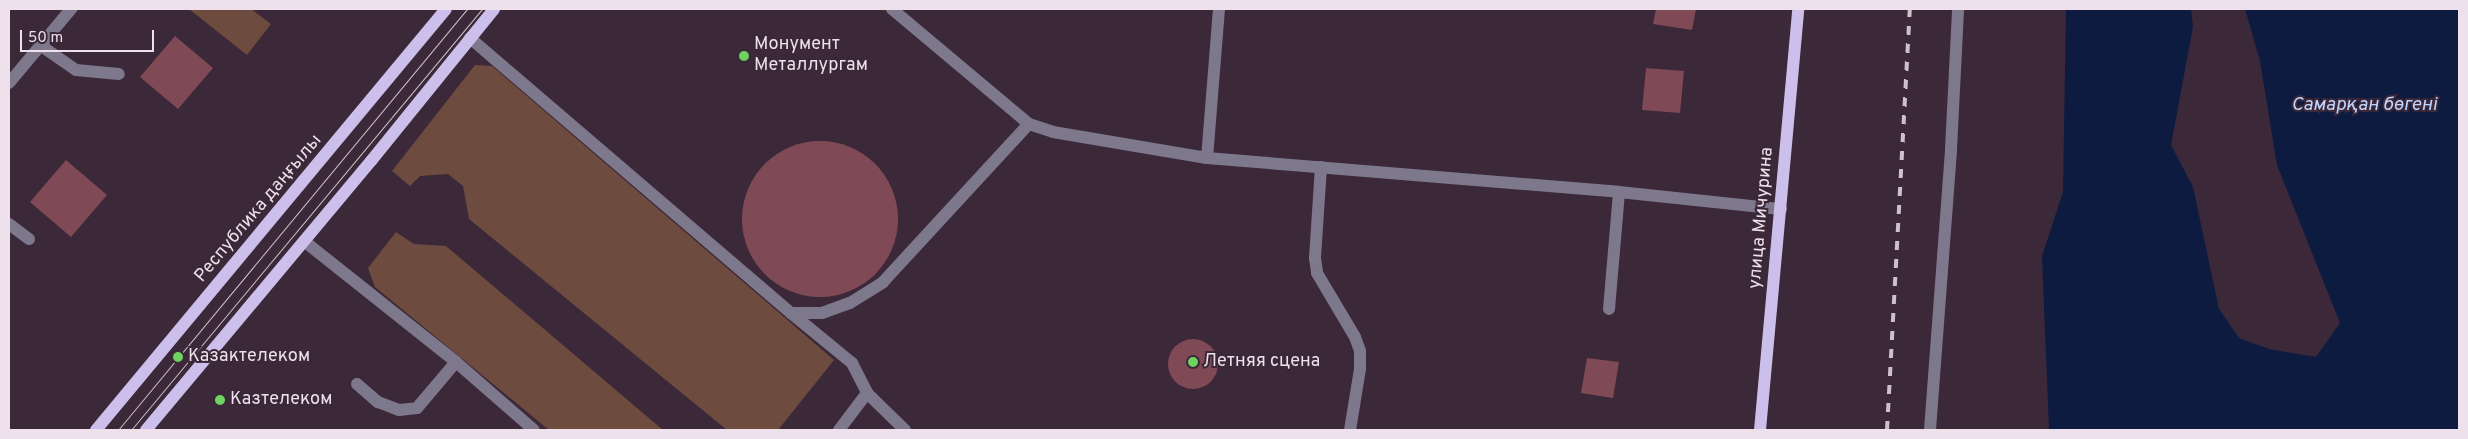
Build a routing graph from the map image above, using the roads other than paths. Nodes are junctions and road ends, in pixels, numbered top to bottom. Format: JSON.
{"nodes":[{"id":1,"x":71,"y":9,"type":"edge"},
{"id":2,"x":446,"y":9,"type":"edge"},
{"id":3,"x":494,"y":9,"type":"edge"},
{"id":4,"x":892,"y":9,"type":"edge"},
{"id":5,"x":1219,"y":9,"type":"edge"},
{"id":6,"x":1798,"y":9,"type":"edge"},
{"id":7,"x":1958,"y":9,"type":"edge"},
{"id":8,"x":470,"y":38,"type":"junction"},
{"id":9,"x":40,"y":45,"type":"junction"},
{"id":10,"x":119,"y":74,"type":"dead end"},
{"id":11,"x":9,"y":83,"type":"edge"},
{"id":12,"x":1029,"y":124,"type":"junction"},
{"id":13,"x":1207,"y":158,"type":"junction"},
{"id":14,"x":1321,"y":167,"type":"junction"},
{"id":15,"x":1618,"y":192,"type":"junction"},
{"id":16,"x":1781,"y":209,"type":"junction"},
{"id":17,"x":9,"y":224,"type":"edge"},
{"id":18,"x":29,"y":238,"type":"dead end"},
{"id":19,"x":304,"y":241,"type":"junction"},
{"id":20,"x":1609,"y":309,"type":"dead end"},
{"id":21,"x":791,"y":313,"type":"junction"},
{"id":22,"x":456,"y":362,"type":"junction"},
{"id":23,"x":357,"y":384,"type":"dead end"},
{"id":24,"x":867,"y":393,"type":"junction"},
{"id":25,"x":96,"y":430,"type":"edge"},
{"id":26,"x":146,"y":430,"type":"edge"},
{"id":27,"x":534,"y":430,"type":"edge"},
{"id":28,"x":839,"y":430,"type":"edge"},
{"id":29,"x":905,"y":430,"type":"edge"},
{"id":30,"x":1350,"y":430,"type":"edge"},
{"id":31,"x":1760,"y":430,"type":"edge"},
{"id":32,"x":1930,"y":430,"type":"edge"}],
"edges":[{"from":1,"to":9,"type":"street"},
{"from":2,"to":25,"type":"main road","name":"Республика даңғылы"},
{"from":3,"to":8,"type":"main road"},
{"from":4,"to":12,"type":"street"},
{"from":5,"to":13,"type":"street"},
{"from":6,"to":16,"type":"main road","name":"улица Мичурина"},
{"from":7,"to":32,"type":"street"},
{"from":8,"to":19,"type":"main road"},
{"from":8,"to":21,"type":"street"},
{"from":9,"to":10,"type":"street"},
{"from":9,"to":11,"type":"street"},
{"from":12,"to":13,"type":"street"},
{"from":12,"to":21,"type":"street"},
{"from":13,"to":14,"type":"street"},
{"from":14,"to":15,"type":"street"},
{"from":14,"to":30,"type":"street"},
{"from":15,"to":16,"type":"street"},
{"from":15,"to":20,"type":"street"},
{"from":16,"to":31,"type":"main road","name":"улица Мичурина"},
{"from":17,"to":18,"type":"street"},
{"from":19,"to":22,"type":"street"},
{"from":19,"to":26,"type":"main road"},
{"from":21,"to":24,"type":"street"},
{"from":22,"to":23,"type":"street"},
{"from":22,"to":27,"type":"street"},
{"from":24,"to":28,"type":"street"},
{"from":24,"to":29,"type":"street"}]}
